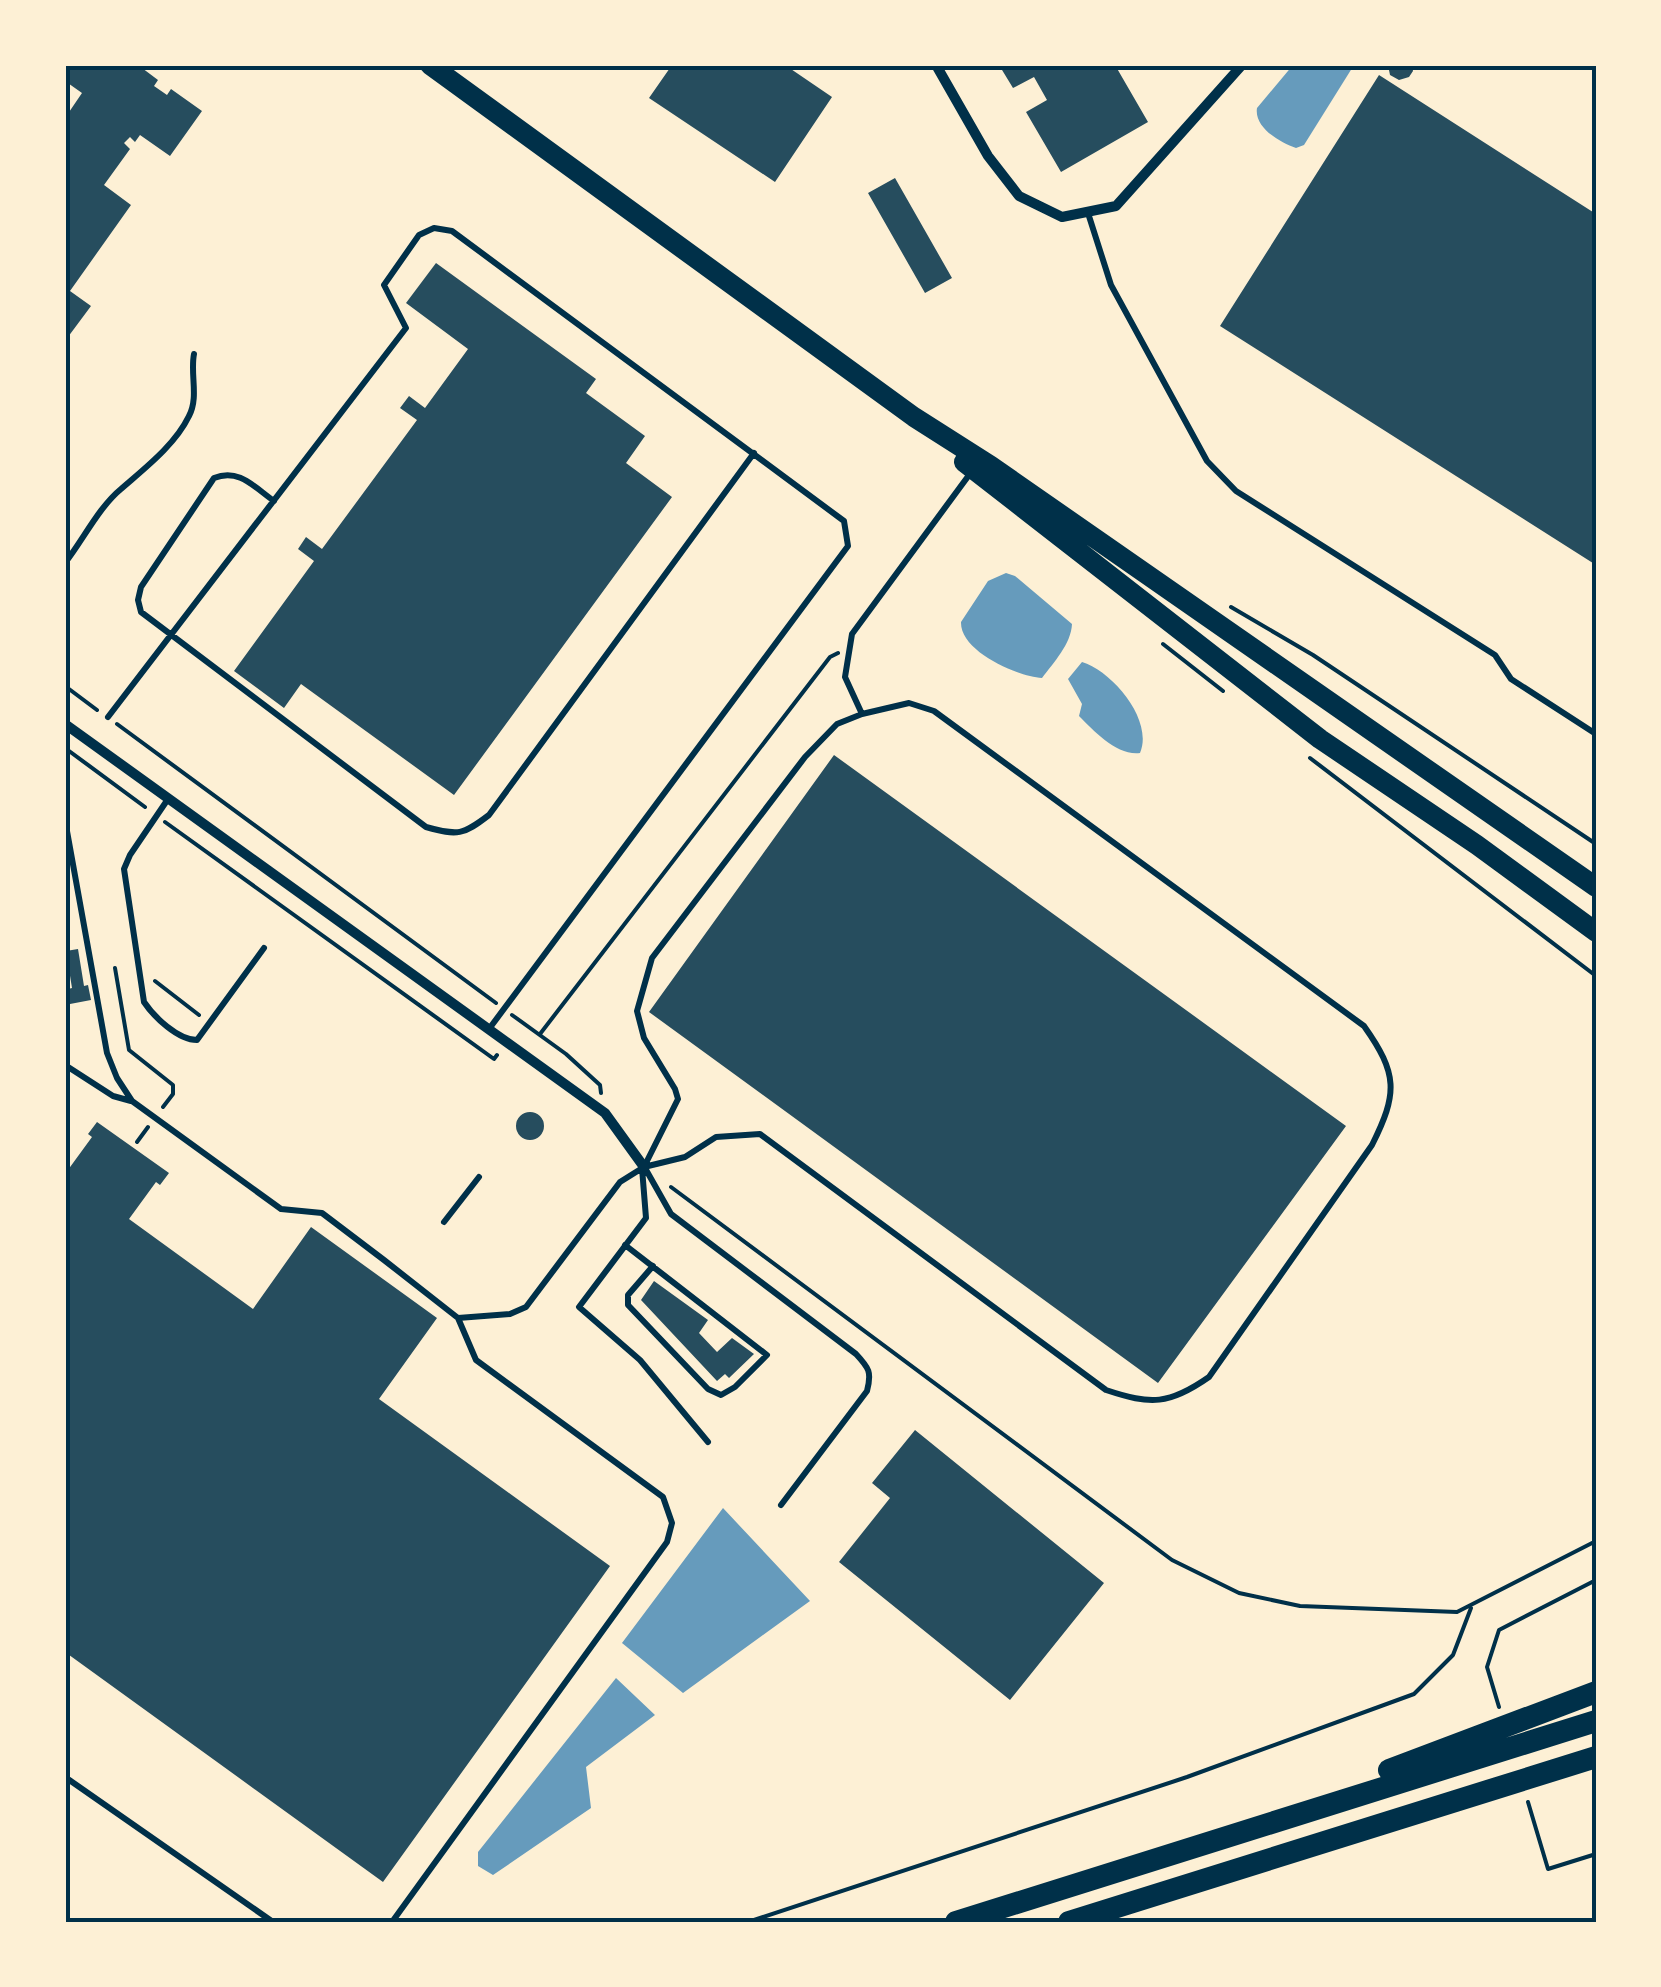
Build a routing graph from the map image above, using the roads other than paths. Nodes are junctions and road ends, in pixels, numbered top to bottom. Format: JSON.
{"nodes":[{"id":1,"x":422,"y":65,"type":"edge"},
{"id":2,"x":430,"y":65,"type":"edge"},
{"id":3,"x":936,"y":65,"type":"edge"},
{"id":4,"x":1242,"y":65,"type":"edge"},
{"id":5,"x":469,"y":95,"type":"junction"},
{"id":6,"x":1088,"y":212,"type":"junction"},
{"id":7,"x":194,"y":354,"type":"dead end"},
{"id":8,"x":914,"y":417,"type":"junction"},
{"id":9,"x":754,"y":452,"type":"junction"},
{"id":10,"x":973,"y":470,"type":"junction"},
{"id":11,"x":274,"y":501,"type":"junction"},
{"id":12,"x":65,"y":563,"type":"edge"},
{"id":13,"x":170,"y":637,"type":"junction"},
{"id":14,"x":862,"y":714,"type":"junction"},
{"id":15,"x":108,"y":718,"type":"road end"},
{"id":16,"x":65,"y":724,"type":"edge"},
{"id":17,"x":1596,"y":734,"type":"edge"},
{"id":18,"x":169,"y":798,"type":"junction"},
{"id":19,"x":65,"y":820,"type":"edge"},
{"id":20,"x":1596,"y":887,"type":"edge"},
{"id":21,"x":1596,"y":932,"type":"edge"},
{"id":22,"x":264,"y":948,"type":"dead end"},
{"id":23,"x":489,"y":1029,"type":"junction"},
{"id":24,"x":65,"y":1065,"type":"edge"},
{"id":25,"x":132,"y":1101,"type":"junction"},
{"id":26,"x":643,"y":1167,"type":"junction"},
{"id":27,"x":478,"y":1177,"type":"dead end"},
{"id":28,"x":444,"y":1222,"type":"dead end"},
{"id":29,"x":626,"y":1245,"type":"junction"},
{"id":30,"x":652,"y":1266,"type":"junction"},
{"id":31,"x":458,"y":1318,"type":"junction"},
{"id":32,"x":708,"y":1442,"type":"dead end"},
{"id":33,"x":781,"y":1505,"type":"dead end"},
{"id":34,"x":1596,"y":1692,"type":"edge"},
{"id":35,"x":1596,"y":1721,"type":"edge"},
{"id":36,"x":1596,"y":1757,"type":"edge"},
{"id":37,"x":65,"y":1777,"type":"edge"},
{"id":38,"x":1374,"y":1788,"type":"junction"},
{"id":39,"x":273,"y":1922,"type":"edge"},
{"id":40,"x":392,"y":1922,"type":"edge"},
{"id":41,"x":956,"y":1922,"type":"edge"},
{"id":42,"x":1070,"y":1922,"type":"edge"}],
"edges":[{"from":1,"to":5,"type":"main road"},
{"from":2,"to":5,"type":"main road"},
{"from":3,"to":6,"type":"street"},
{"from":4,"to":6,"type":"street"},
{"from":5,"to":8,"type":"main road"},
{"from":6,"to":17,"type":"lane"},
{"from":7,"to":12,"type":"lane"},
{"from":8,"to":10,"type":"main road"},
{"from":8,"to":20,"type":"main road"},
{"from":9,"to":11,"type":"lane"},
{"from":9,"to":13,"type":"lane"},
{"from":9,"to":23,"type":"lane"},
{"from":10,"to":14,"type":"lane"},
{"from":10,"to":21,"type":"main road"},
{"from":11,"to":13,"type":"lane"},
{"from":11,"to":13,"type":"lane"},
{"from":13,"to":15,"type":"lane"},
{"from":14,"to":26,"type":"lane"},
{"from":14,"to":26,"type":"lane"},
{"from":16,"to":18,"type":"street"},
{"from":18,"to":22,"type":"lane"},
{"from":18,"to":23,"type":"street"},
{"from":19,"to":25,"type":"lane"},
{"from":23,"to":26,"type":"street"},
{"from":24,"to":25,"type":"lane"},
{"from":25,"to":31,"type":"lane"},
{"from":26,"to":29,"type":"lane"},
{"from":26,"to":31,"type":"lane"},
{"from":26,"to":33,"type":"lane"},
{"from":27,"to":28,"type":"lane"},
{"from":29,"to":30,"type":"lane"},
{"from":29,"to":32,"type":"lane"},
{"from":30,"to":30,"type":"lane"},
{"from":31,"to":40,"type":"lane"},
{"from":34,"to":38,"type":"highway"},
{"from":35,"to":38,"type":"highway"},
{"from":36,"to":42,"type":"highway"},
{"from":37,"to":39,"type":"lane"},
{"from":38,"to":41,"type":"highway"}]}
